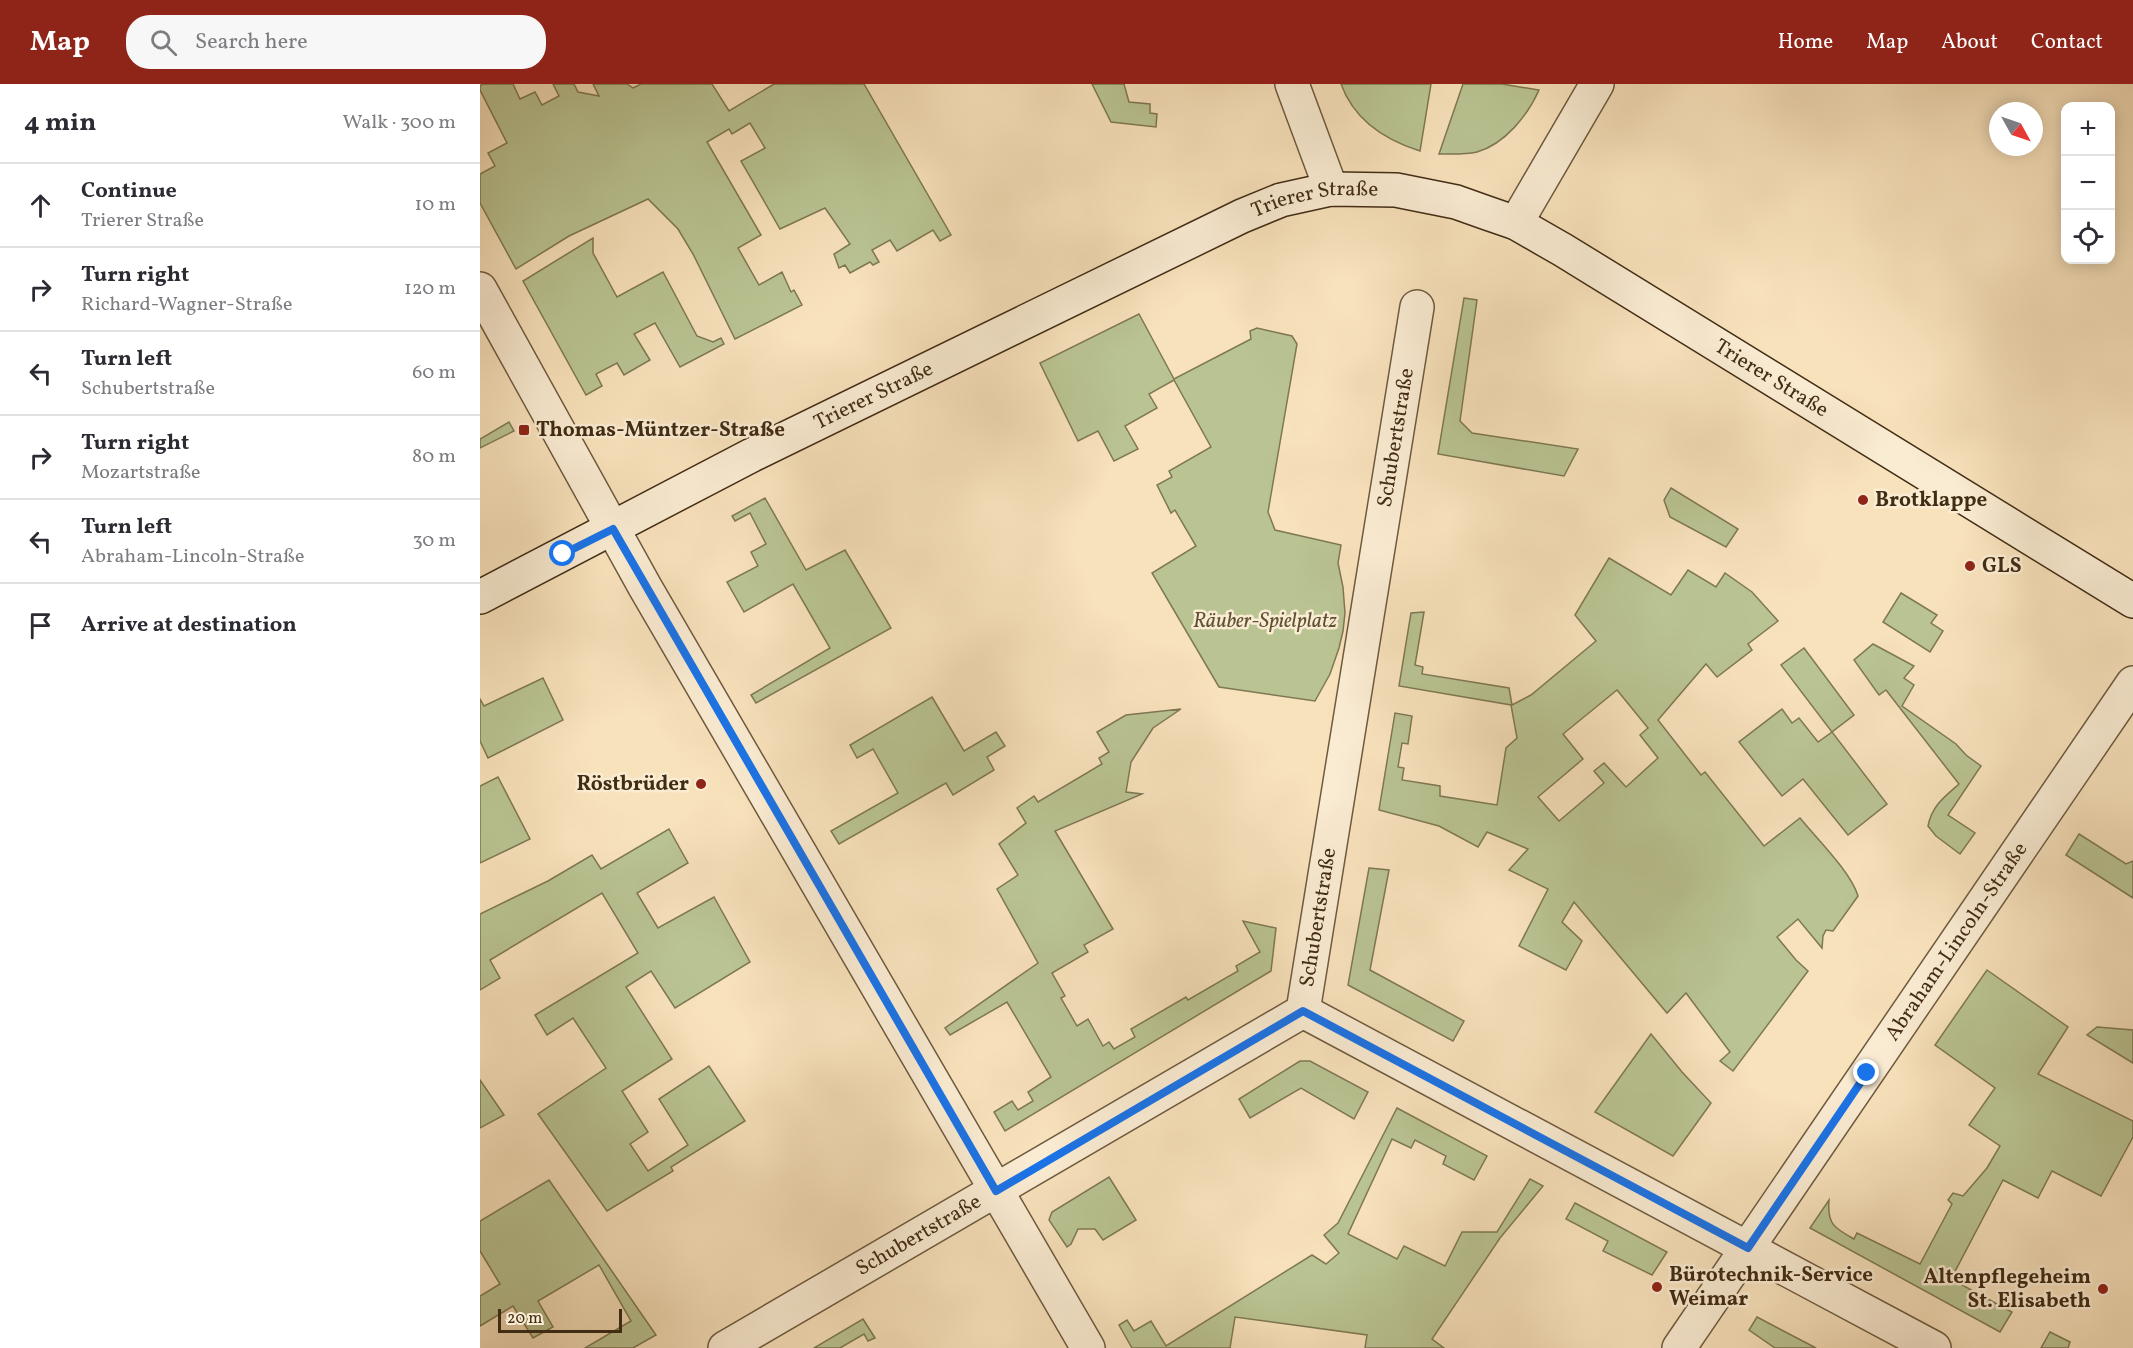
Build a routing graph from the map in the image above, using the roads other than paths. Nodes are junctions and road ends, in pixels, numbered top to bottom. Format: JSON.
{"nodes":[{"id":1,"x":1292,"y":84,"type":"edge"},
{"id":2,"x":1597,"y":84,"type":"edge"},
{"id":3,"x":1331,"y":189,"type":"junction"},
{"id":4,"x":1516,"y":223,"type":"junction"},
{"id":5,"x":480,"y":289,"type":"edge"},
{"id":6,"x":1417,"y":307,"type":"dead end"},
{"id":7,"x":613,"y":529,"type":"junction"},
{"id":8,"x":480,"y":597,"type":"edge"},
{"id":9,"x":2133,"y":601,"type":"edge"},
{"id":10,"x":2133,"y":683,"type":"edge"},
{"id":11,"x":1303,"y":1011,"type":"junction"},
{"id":12,"x":996,"y":1191,"type":"junction"},
{"id":13,"x":1748,"y":1248,"type":"junction"},
{"id":14,"x":725,"y":1348,"type":"edge"},
{"id":15,"x":1088,"y":1348,"type":"edge"},
{"id":16,"x":1679,"y":1348,"type":"edge"},
{"id":17,"x":1934,"y":1348,"type":"edge"}],
"edges":[{"from":1,"to":3,"type":"street"},
{"from":2,"to":4,"type":"street"},
{"from":3,"to":4,"type":"street","name":"Trierer Straße"},
{"from":3,"to":7,"type":"street","name":"Trierer Straße"},
{"from":4,"to":9,"type":"street","name":"Trierer Straße"},
{"from":5,"to":7,"type":"street"},
{"from":6,"to":11,"type":"street","name":"Schubertstraße"},
{"from":7,"to":8,"type":"street","name":"Trierer Straße"},
{"from":7,"to":12,"type":"street"},
{"from":10,"to":13,"type":"street","name":"Abraham-Lincoln-Straße"},
{"from":11,"to":12,"type":"street","name":"Schubertstraße"},
{"from":11,"to":13,"type":"street"},
{"from":12,"to":14,"type":"street","name":"Schubertstraße"},
{"from":12,"to":15,"type":"street"},
{"from":13,"to":16,"type":"street","name":"Abraham-Lincoln-Straße"},
{"from":13,"to":17,"type":"street"}]}
